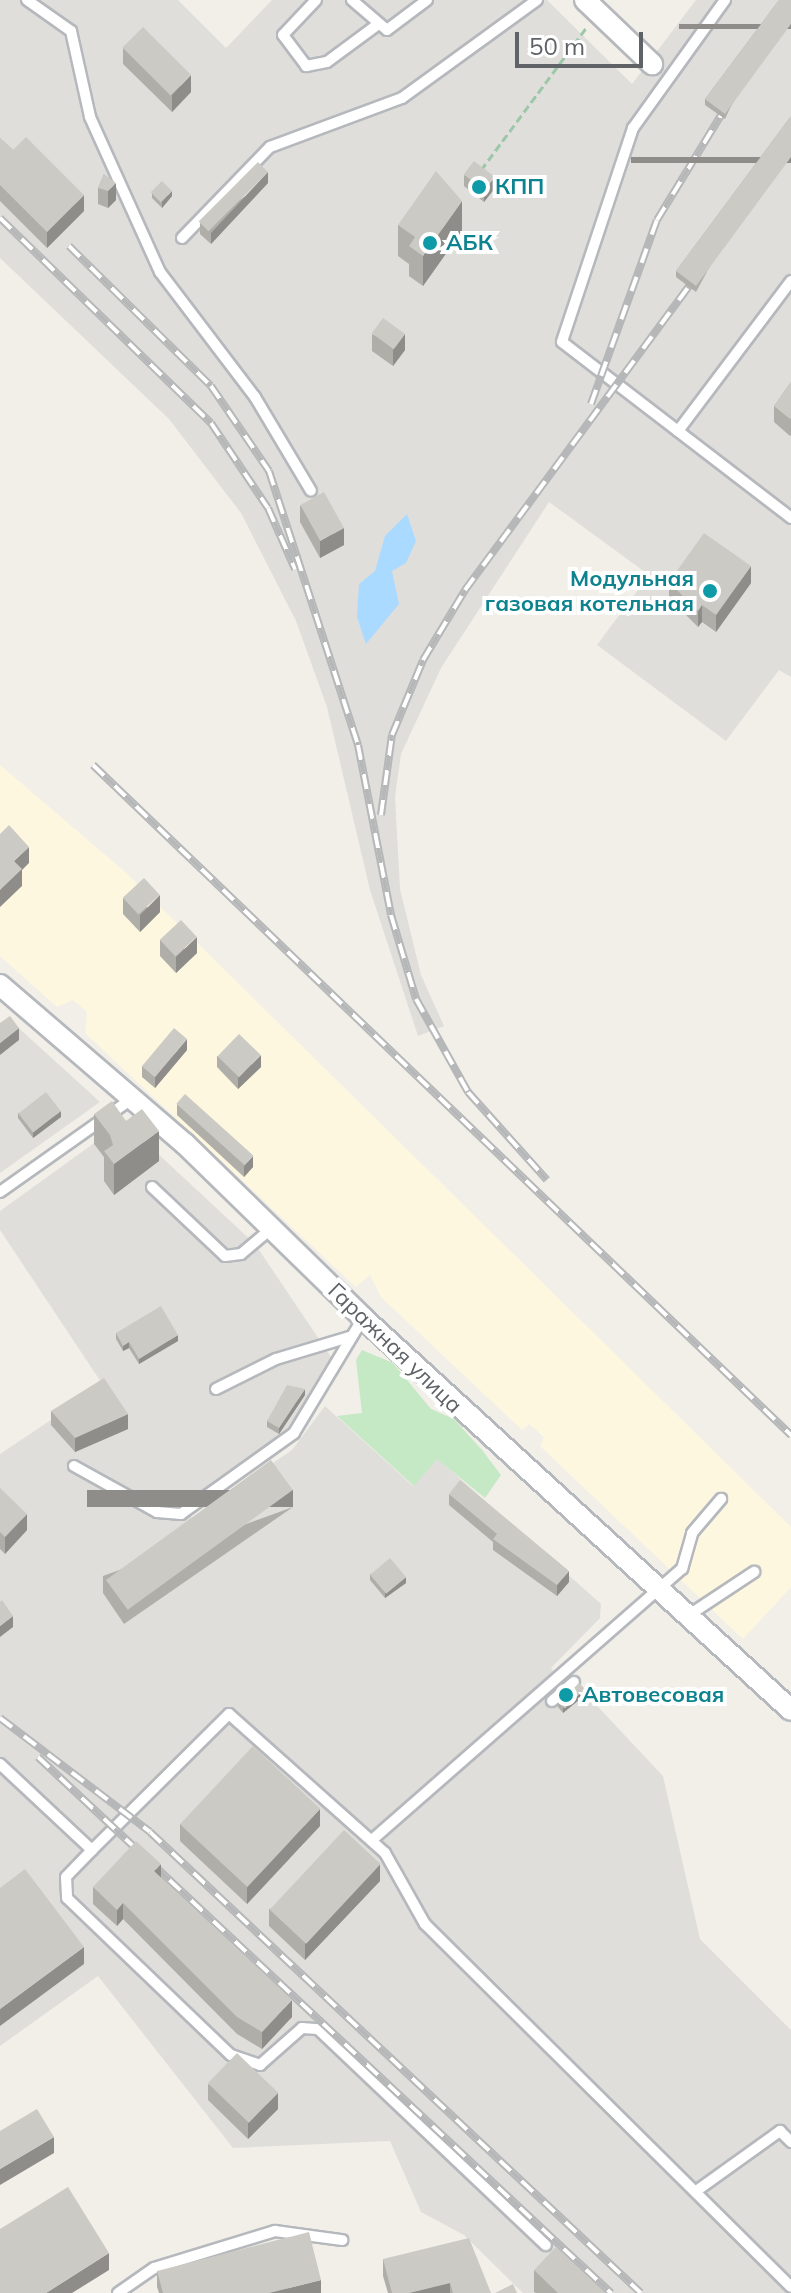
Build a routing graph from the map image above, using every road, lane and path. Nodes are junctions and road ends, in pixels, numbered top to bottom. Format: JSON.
{"nodes":[{"id":1,"x":27,"y":0,"type":"edge"},
{"id":2,"x":316,"y":0,"type":"edge"},
{"id":3,"x":352,"y":0,"type":"edge"},
{"id":4,"x":427,"y":0,"type":"edge"},
{"id":5,"x":537,"y":0,"type":"edge"},
{"id":6,"x":725,"y":0,"type":"edge"},
{"id":7,"x":591,"y":6,"type":"edge"},
{"id":8,"x":377,"y":25,"type":"junction"},
{"id":9,"x":652,"y":64,"type":"joint"},
{"id":10,"x":669,"y":76,"type":"junction"},
{"id":11,"x":478,"y":175,"type":"edge"},
{"id":12,"x":182,"y":238,"type":"dead end"},
{"id":13,"x":791,"y":281,"type":"edge"},
{"id":14,"x":678,"y":431,"type":"junction"},
{"id":15,"x":311,"y":491,"type":"dead end"},
{"id":16,"x":791,"y":518,"type":"edge"},
{"id":17,"x":0,"y":985,"type":"edge"},
{"id":18,"x":133,"y":1098,"type":"junction"},
{"id":19,"x":152,"y":1187,"type":"dead end"},
{"id":20,"x":0,"y":1192,"type":"edge"},
{"id":21,"x":272,"y":1228,"type":"junction"},
{"id":22,"x":358,"y":1327,"type":"junction"},
{"id":23,"x":216,"y":1389,"type":"dead end"},
{"id":24,"x":74,"y":1466,"type":"dead end"},
{"id":25,"x":721,"y":1499,"type":"dead end"},
{"id":26,"x":754,"y":1572,"type":"dead end"},
{"id":27,"x":657,"y":1592,"type":"junction"},
{"id":28,"x":684,"y":1619,"type":"junction"},
{"id":29,"x":574,"y":1682,"type":"dead end"},
{"id":30,"x":552,"y":1701,"type":"dead end"},
{"id":31,"x":791,"y":1710,"type":"edge"},
{"id":32,"x":0,"y":1764,"type":"edge"},
{"id":33,"x":372,"y":1840,"type":"junction"},
{"id":34,"x":92,"y":1850,"type":"junction"},
{"id":35,"x":791,"y":2142,"type":"edge"},
{"id":36,"x":699,"y":2189,"type":"junction"},
{"id":37,"x":342,"y":2240,"type":"dead end"},
{"id":38,"x":546,"y":2245,"type":"dead end"},
{"id":39,"x":791,"y":2287,"type":"edge"},
{"id":40,"x":118,"y":2293,"type":"edge"}],
"edges":[{"from":1,"to":15,"type":"lane"},
{"from":2,"to":8,"type":"lane"},
{"from":3,"to":8,"type":"lane"},
{"from":4,"to":8,"type":"lane"},
{"from":5,"to":12,"type":"lane"},
{"from":6,"to":10,"type":"lane"},
{"from":7,"to":9,"type":"street"},
{"from":7,"to":11,"type":"path"},
{"from":9,"to":10,"type":"lane"},
{"from":10,"to":14,"type":"lane"},
{"from":13,"to":14,"type":"lane"},
{"from":14,"to":16,"type":"lane"},
{"from":17,"to":18,"type":"street","name":"Гаражная улица"},
{"from":18,"to":20,"type":"lane"},
{"from":18,"to":21,"type":"street","name":"Гаражная улица"},
{"from":19,"to":21,"type":"lane"},
{"from":21,"to":22,"type":"street","name":"Гаражная улица"},
{"from":22,"to":23,"type":"lane"},
{"from":22,"to":24,"type":"lane"},
{"from":22,"to":27,"type":"street","name":"Гаражная улица"},
{"from":25,"to":27,"type":"lane"},
{"from":26,"to":28,"type":"lane"},
{"from":27,"to":28,"type":"street","name":"Гаражная улица"},
{"from":27,"to":33,"type":"lane"},
{"from":28,"to":31,"type":"street","name":"Гаражная улица"},
{"from":29,"to":30,"type":"lane"},
{"from":32,"to":34,"type":"lane"},
{"from":33,"to":34,"type":"lane"},
{"from":33,"to":36,"type":"lane"},
{"from":34,"to":38,"type":"lane"},
{"from":35,"to":36,"type":"lane"},
{"from":36,"to":39,"type":"lane"},
{"from":37,"to":40,"type":"lane"}]}
